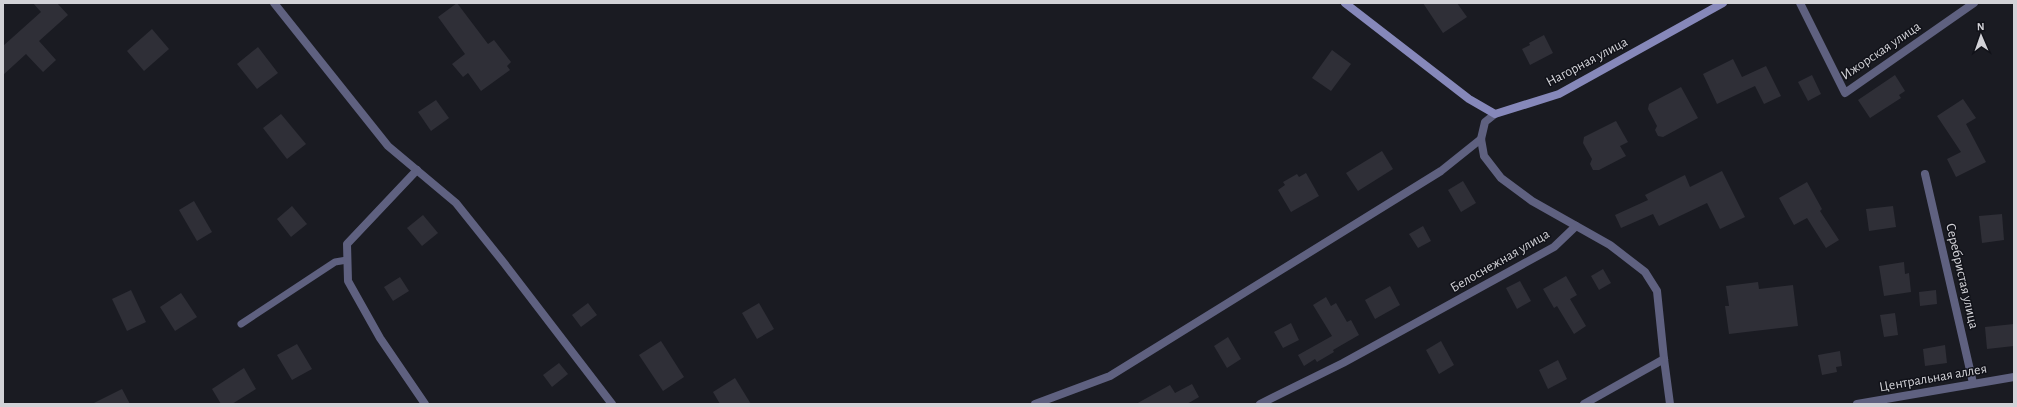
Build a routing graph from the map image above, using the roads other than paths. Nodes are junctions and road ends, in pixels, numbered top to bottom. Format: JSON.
{"nodes":[{"id":1,"x":274,"y":3,"type":"edge"},
{"id":2,"x":1345,"y":3,"type":"edge"},
{"id":3,"x":1723,"y":3,"type":"edge"},
{"id":4,"x":1800,"y":3,"type":"edge"},
{"id":5,"x":1974,"y":3,"type":"edge"},
{"id":6,"x":1495,"y":114,"type":"junction"},
{"id":7,"x":1481,"y":139,"type":"junction"},
{"id":8,"x":417,"y":170,"type":"junction"},
{"id":9,"x":1925,"y":174,"type":"dead end"},
{"id":10,"x":1576,"y":226,"type":"junction"},
{"id":11,"x":347,"y":260,"type":"junction"},
{"id":12,"x":240,"y":324,"type":"dead end"},
{"id":13,"x":1664,"y":359,"type":"junction"},
{"id":14,"x":2014,"y":377,"type":"edge"},
{"id":15,"x":1973,"y":383,"type":"junction"},
{"id":16,"x":1901,"y":401,"type":"edge"},
{"id":17,"x":426,"y":404,"type":"edge"},
{"id":18,"x":612,"y":404,"type":"edge"},
{"id":19,"x":1035,"y":404,"type":"edge"},
{"id":20,"x":1260,"y":404,"type":"edge"},
{"id":21,"x":1584,"y":404,"type":"edge"},
{"id":22,"x":1670,"y":404,"type":"edge"},
{"id":23,"x":1857,"y":404,"type":"edge"}],
"edges":[{"from":1,"to":8,"type":"street"},
{"from":2,"to":6,"type":"street"},
{"from":3,"to":6,"type":"street","name":"Нагорная улица"},
{"from":4,"to":5,"type":"street","name":"Ижорская улица"},
{"from":6,"to":7,"type":"street"},
{"from":7,"to":10,"type":"street"},
{"from":7,"to":19,"type":"street"},
{"from":8,"to":11,"type":"street"},
{"from":8,"to":18,"type":"street"},
{"from":9,"to":15,"type":"street","name":"Серебристая улица"},
{"from":10,"to":13,"type":"street"},
{"from":10,"to":20,"type":"street","name":"Белоснежная улица"},
{"from":11,"to":12,"type":"lane"},
{"from":11,"to":17,"type":"street"},
{"from":13,"to":21,"type":"street"},
{"from":13,"to":22,"type":"street"},
{"from":14,"to":15,"type":"street","name":"Центральная аллея"},
{"from":15,"to":16,"type":"street","name":"Центральная аллея"},
{"from":16,"to":23,"type":"street","name":"Центральная аллея"}]}
